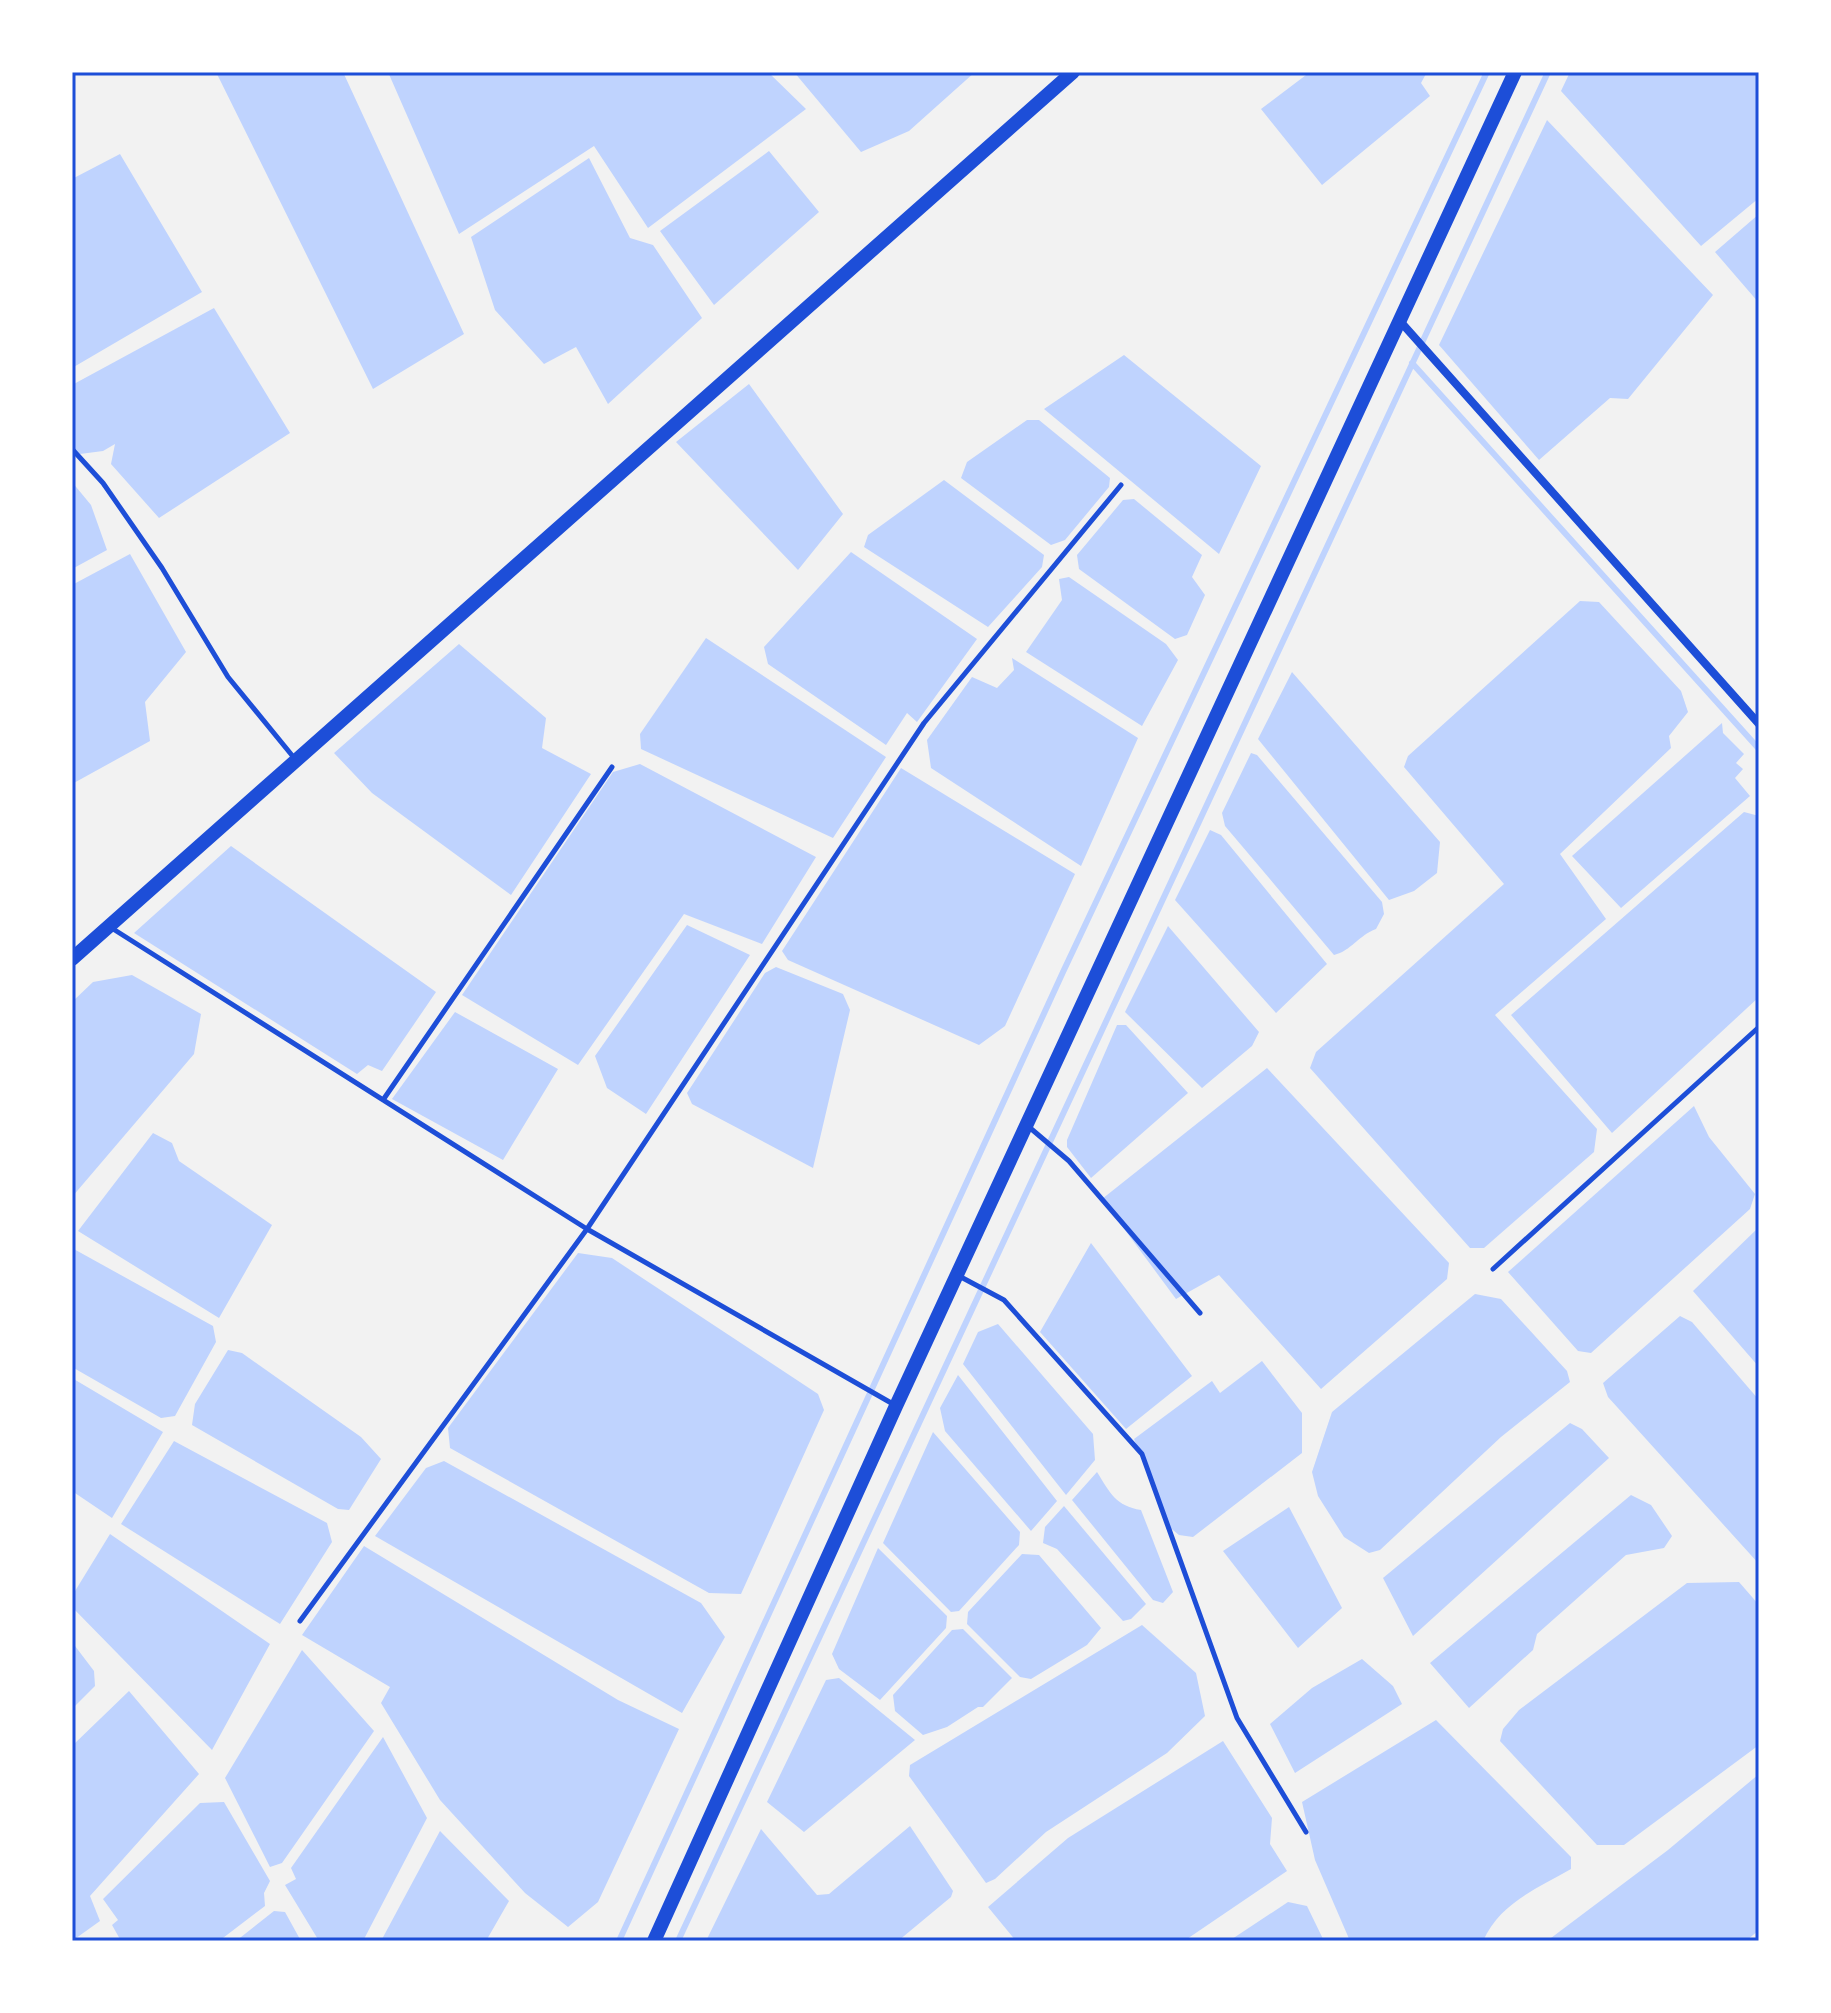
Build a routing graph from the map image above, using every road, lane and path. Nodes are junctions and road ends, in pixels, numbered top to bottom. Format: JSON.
{"nodes":[{"id":1,"x":1073,"y":72,"type":"edge"},
{"id":2,"x":1515,"y":72,"type":"edge"},
{"id":3,"x":1399,"y":320,"type":"junction"},
{"id":4,"x":72,"y":449,"type":"edge"},
{"id":5,"x":1121,"y":485,"type":"dead end"},
{"id":6,"x":1759,"y":724,"type":"edge"},
{"id":7,"x":296,"y":760,"type":"junction"},
{"id":8,"x":612,"y":767,"type":"dead end"},
{"id":9,"x":109,"y":926,"type":"junction"},
{"id":10,"x":72,"y":959,"type":"edge"},
{"id":11,"x":1759,"y":1027,"type":"edge"},
{"id":12,"x":383,"y":1100,"type":"junction"},
{"id":13,"x":1028,"y":1127,"type":"junction"},
{"id":14,"x":587,"y":1229,"type":"junction"},
{"id":15,"x":1493,"y":1269,"type":"dead end"},
{"id":16,"x":958,"y":1275,"type":"junction"},
{"id":17,"x":1200,"y":1313,"type":"dead end"},
{"id":18,"x":896,"y":1406,"type":"junction"},
{"id":19,"x":300,"y":1621,"type":"dead end"},
{"id":20,"x":1306,"y":1832,"type":"dead end"},
{"id":21,"x":654,"y":1941,"type":"edge"}],
"edges":[{"from":1,"to":7,"type":"main road"},
{"from":2,"to":3,"type":"main road"},
{"from":3,"to":6,"type":"street"},
{"from":3,"to":13,"type":"main road"},
{"from":4,"to":7,"type":"lane"},
{"from":5,"to":14,"type":"lane"},
{"from":7,"to":9,"type":"main road"},
{"from":8,"to":12,"type":"lane"},
{"from":9,"to":10,"type":"main road"},
{"from":9,"to":12,"type":"lane"},
{"from":11,"to":15,"type":"lane"},
{"from":12,"to":14,"type":"lane"},
{"from":13,"to":16,"type":"main road"},
{"from":13,"to":17,"type":"lane"},
{"from":14,"to":18,"type":"lane"},
{"from":14,"to":19,"type":"lane"},
{"from":16,"to":18,"type":"main road"},
{"from":16,"to":20,"type":"lane"},
{"from":18,"to":21,"type":"main road"}]}
